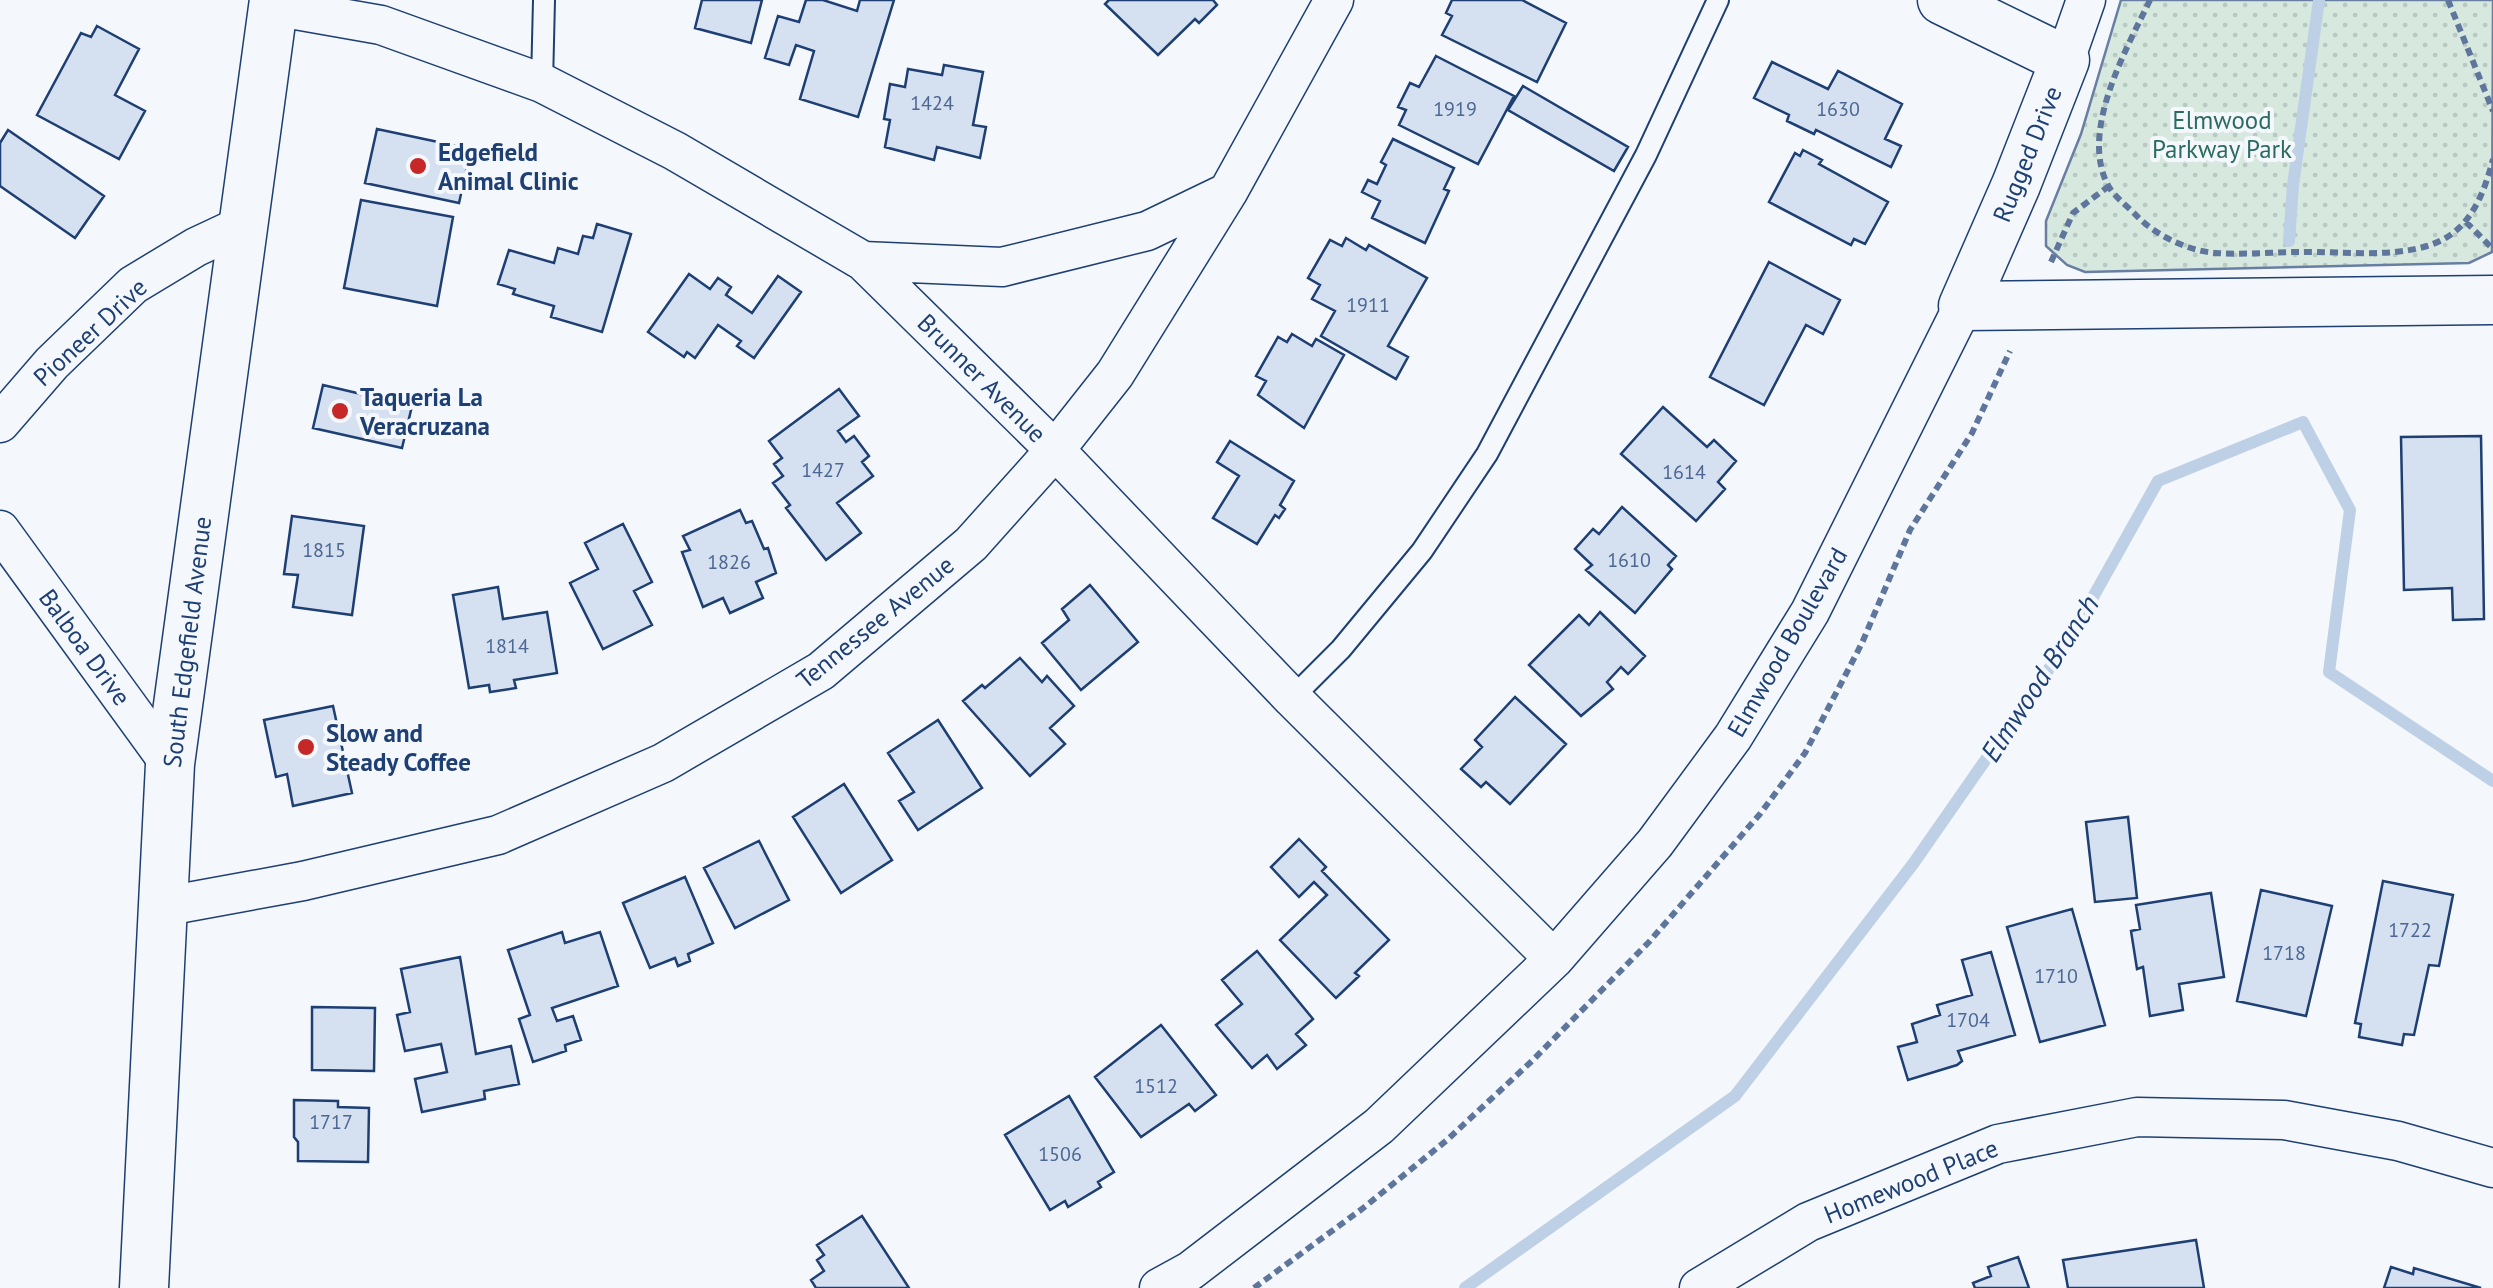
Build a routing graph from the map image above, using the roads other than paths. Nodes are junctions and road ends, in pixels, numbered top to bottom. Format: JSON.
{"nodes":[{"id":1,"x":544,"y":0,"type":"edge"},
{"id":2,"x":1334,"y":0,"type":"edge"},
{"id":3,"x":1718,"y":0,"type":"edge"},
{"id":4,"x":1942,"y":0,"type":"edge"},
{"id":5,"x":2086,"y":0,"type":"edge"},
{"id":6,"x":274,"y":3,"type":"edge"},
{"id":7,"x":2066,"y":60,"type":"junction"},
{"id":8,"x":542,"y":83,"type":"junction"},
{"id":9,"x":1228,"y":192,"type":"junction"},
{"id":10,"x":243,"y":225,"type":"junction"},
{"id":11,"x":863,"y":261,"type":"junction"},
{"id":12,"x":2493,"y":300,"type":"edge"},
{"id":13,"x":1963,"y":306,"type":"junction"},
{"id":14,"x":0,"y":423,"type":"edge"},
{"id":15,"x":1055,"y":450,"type":"junction"},
{"id":16,"x":0,"y":530,"type":"edge"},
{"id":17,"x":1292,"y":698,"type":"junction"},
{"id":18,"x":170,"y":764,"type":"junction"},
{"id":19,"x":161,"y":907,"type":"junction"},
{"id":20,"x":1554,"y":959,"type":"junction"},
{"id":21,"x":2493,"y":1168,"type":"edge"},
{"id":22,"x":144,"y":1288,"type":"edge"},
{"id":23,"x":1160,"y":1288,"type":"edge"},
{"id":24,"x":1700,"y":1288,"type":"edge"}],
"edges":[{"from":1,"to":8,"type":"lane"},
{"from":2,"to":9,"type":"street","name":"Tennessee Avenue"},
{"from":3,"to":17,"type":"lane"},
{"from":4,"to":7,"type":"street"},
{"from":5,"to":7,"type":"street","name":"Rugged Drive"},
{"from":6,"to":8,"type":"street","name":"Brunner Avenue"},
{"from":6,"to":10,"type":"street","name":"South Edgefield Avenue"},
{"from":7,"to":13,"type":"street","name":"Rugged Drive"},
{"from":8,"to":11,"type":"street","name":"Brunner Avenue"},
{"from":9,"to":11,"type":"street"},
{"from":9,"to":15,"type":"street","name":"Tennessee Avenue"},
{"from":10,"to":14,"type":"street","name":"Pioneer Drive"},
{"from":10,"to":18,"type":"street","name":"South Edgefield Avenue"},
{"from":11,"to":15,"type":"street","name":"Brunner Avenue"},
{"from":12,"to":13,"type":"street"},
{"from":13,"to":20,"type":"street","name":"Elmwood Boulevard"},
{"from":15,"to":17,"type":"street","name":"Brunner Avenue"},
{"from":15,"to":19,"type":"street","name":"Tennessee Avenue"},
{"from":16,"to":18,"type":"street","name":"Balboa Drive"},
{"from":17,"to":20,"type":"street","name":"Brunner Avenue"},
{"from":18,"to":19,"type":"street","name":"South Edgefield Avenue"},
{"from":19,"to":22,"type":"street","name":"South Edgefield Avenue"},
{"from":20,"to":23,"type":"street","name":"Elmwood Boulevard"},
{"from":21,"to":24,"type":"street","name":"Homewood Place"}]}
